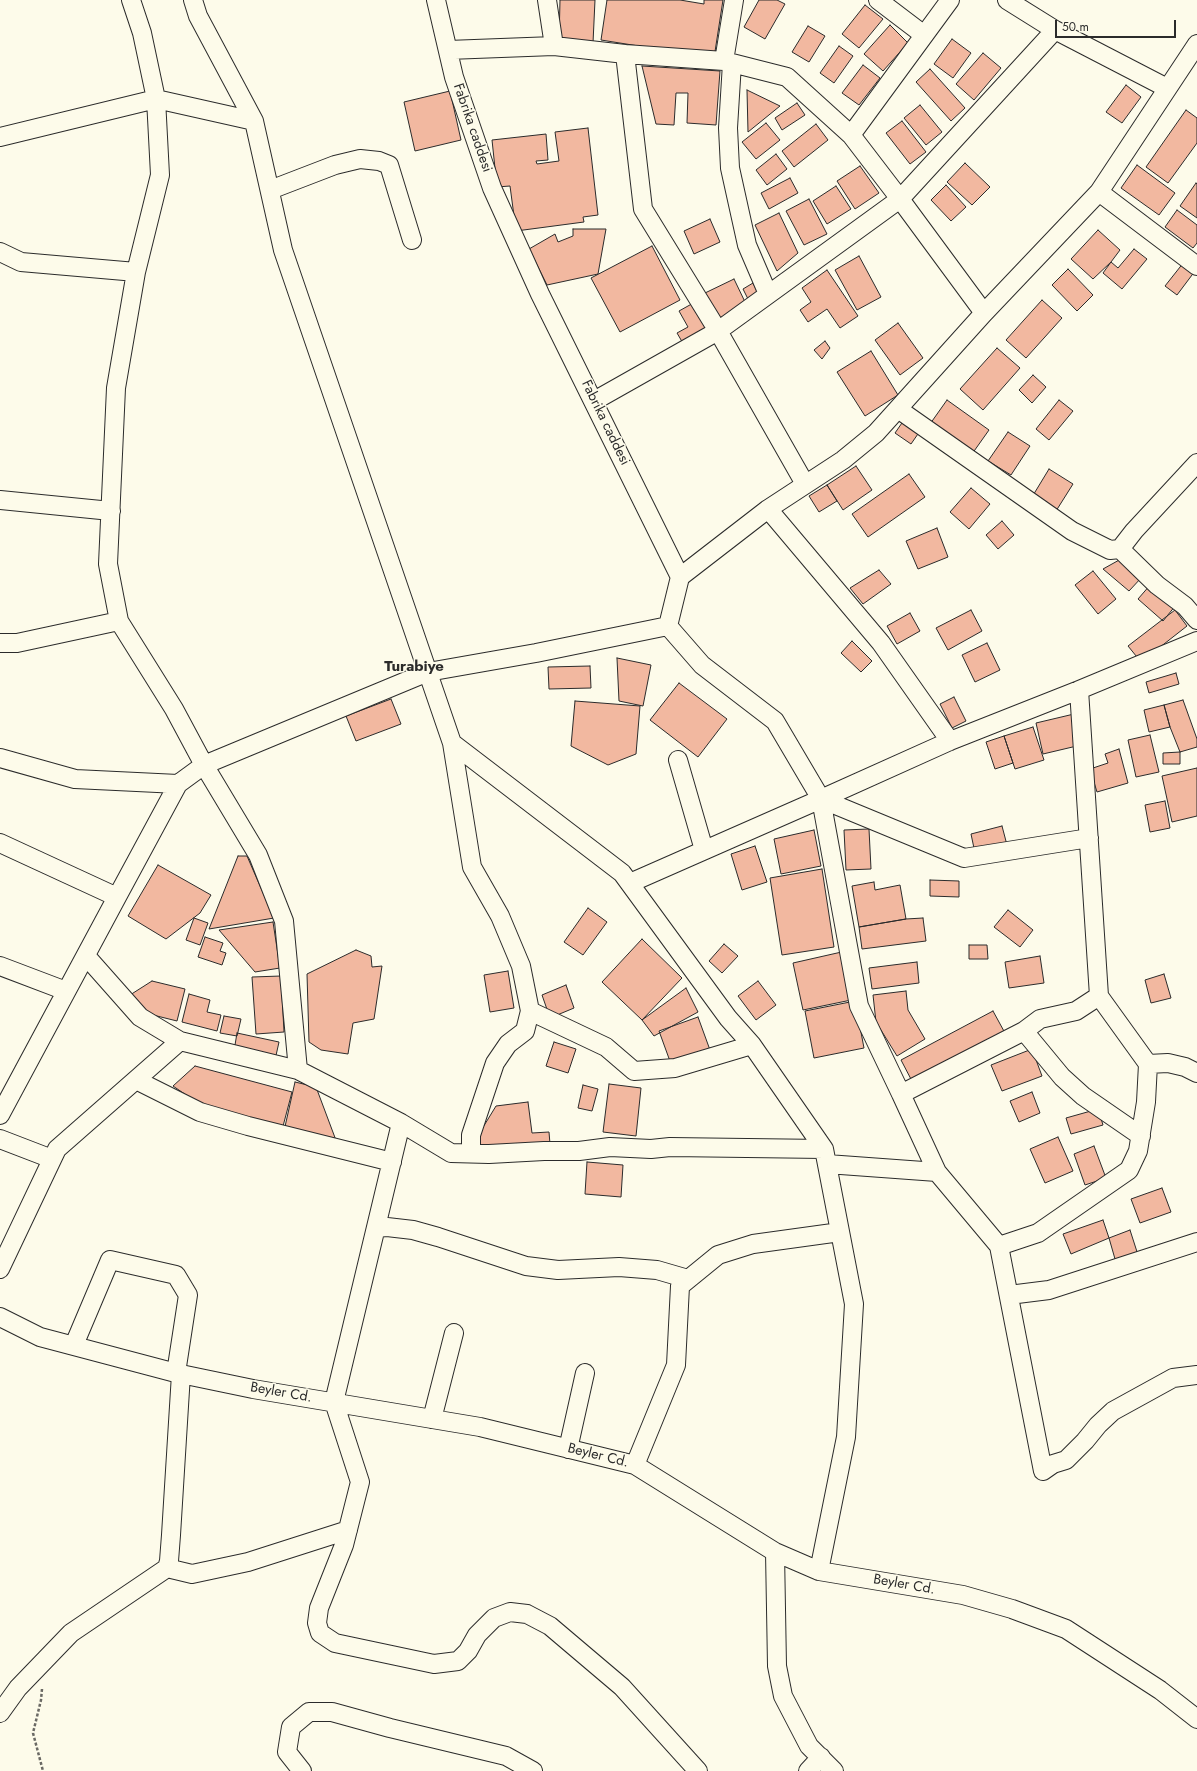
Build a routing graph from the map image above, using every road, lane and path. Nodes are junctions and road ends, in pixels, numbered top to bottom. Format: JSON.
{"nodes":[{"id":1,"x":131,"y":0,"type":"edge"},
{"id":2,"x":193,"y":0,"type":"edge"},
{"id":3,"x":436,"y":0,"type":"edge"},
{"id":4,"x":547,"y":0,"type":"edge"},
{"id":5,"x":734,"y":0,"type":"edge"},
{"id":6,"x":878,"y":0,"type":"edge"},
{"id":7,"x":950,"y":0,"type":"edge"},
{"id":8,"x":1007,"y":0,"type":"edge"},
{"id":9,"x":1054,"y":30,"type":"junction"},
{"id":10,"x":924,"y":35,"type":"junction"},
{"id":11,"x":1197,"y":44,"type":"edge"},
{"id":12,"x":554,"y":46,"type":"junction"},
{"id":13,"x":448,"y":50,"type":"junction"},
{"id":14,"x":626,"y":54,"type":"junction"},
{"id":15,"x":728,"y":62,"type":"junction"},
{"id":16,"x":1167,"y":88,"type":"junction"},
{"id":17,"x":156,"y":99,"type":"junction"},
{"id":18,"x":254,"y":121,"type":"junction"},
{"id":19,"x":851,"y":135,"type":"junction"},
{"id":20,"x":0,"y":137,"type":"edge"},
{"id":21,"x":270,"y":190,"type":"junction"},
{"id":22,"x":1099,"y":192,"type":"junction"},
{"id":23,"x":900,"y":199,"type":"junction"},
{"id":24,"x":412,"y":240,"type":"dead end"},
{"id":25,"x":0,"y":252,"type":"edge"},
{"id":26,"x":1197,"y":266,"type":"edge"},
{"id":27,"x":136,"y":272,"type":"junction"},
{"id":28,"x":768,"y":294,"type":"junction"},
{"id":29,"x":984,"y":313,"type":"junction"},
{"id":30,"x":718,"y":331,"type":"junction"},
{"id":31,"x":594,"y":401,"type":"junction"},
{"id":32,"x":898,"y":409,"type":"junction"},
{"id":33,"x":1197,"y":463,"type":"edge"},
{"id":34,"x":805,"y":484,"type":"junction"},
{"id":35,"x":0,"y":500,"type":"edge"},
{"id":36,"x":768,"y":509,"type":"junction"},
{"id":37,"x":111,"y":511,"type":"junction"},
{"id":38,"x":1120,"y":549,"type":"junction"},
{"id":39,"x":680,"y":577,"type":"junction"},
{"id":40,"x":1197,"y":620,"type":"edge"},
{"id":41,"x":119,"y":621,"type":"junction"},
{"id":42,"x":668,"y":626,"type":"junction"},
{"id":43,"x":1197,"y":641,"type":"edge"},
{"id":44,"x":0,"y":643,"type":"edge"},
{"id":45,"x":428,"y":672,"type":"junction"},
{"id":46,"x":1079,"y":690,"type":"junction"},
{"id":47,"x":950,"y":741,"type":"junction"},
{"id":48,"x":452,"y":744,"type":"junction"},
{"id":49,"x":0,"y":758,"type":"edge"},
{"id":50,"x":678,"y":760,"type":"dead end"},
{"id":51,"x":204,"y":765,"type":"junction"},
{"id":52,"x":178,"y":784,"type":"junction"},
{"id":53,"x":821,"y":800,"type":"junction"},
{"id":54,"x":1089,"y":838,"type":"junction"},
{"id":55,"x":0,"y":843,"type":"edge"},
{"id":56,"x":704,"y":850,"type":"junction"},
{"id":57,"x":630,"y":883,"type":"junction"},
{"id":58,"x":117,"y":898,"type":"junction"},
{"id":59,"x":86,"y":956,"type":"junction"},
{"id":60,"x":0,"y":966,"type":"edge"},
{"id":61,"x":66,"y":991,"type":"junction"},
{"id":62,"x":1099,"y":996,"type":"junction"},
{"id":63,"x":530,"y":1011,"type":"junction"},
{"id":64,"x":1024,"y":1031,"type":"junction"},
{"id":65,"x":180,"y":1041,"type":"junction"},
{"id":66,"x":752,"y":1045,"type":"junction"},
{"id":67,"x":1148,"y":1064,"type":"junction"},
{"id":68,"x":298,"y":1070,"type":"junction"},
{"id":69,"x":1197,"y":1073,"type":"edge"},
{"id":70,"x":136,"y":1080,"type":"junction"},
{"id":71,"x":901,"y":1094,"type":"junction"},
{"id":72,"x":0,"y":1115,"type":"edge"},
{"id":73,"x":401,"y":1123,"type":"junction"},
{"id":74,"x":1141,"y":1136,"type":"junction"},
{"id":75,"x":0,"y":1139,"type":"edge"},
{"id":76,"x":471,"y":1153,"type":"junction"},
{"id":77,"x":826,"y":1156,"type":"junction"},
{"id":78,"x":52,"y":1159,"type":"junction"},
{"id":79,"x":392,"y":1162,"type":"junction"},
{"id":80,"x":937,"y":1172,"type":"junction"},
{"id":81,"x":376,"y":1228,"type":"junction"},
{"id":82,"x":840,"y":1232,"type":"junction"},
{"id":83,"x":1197,"y":1242,"type":"edge"},
{"id":84,"x":999,"y":1246,"type":"junction"},
{"id":85,"x":0,"y":1269,"type":"edge"},
{"id":86,"x":688,"y":1279,"type":"junction"},
{"id":87,"x":1009,"y":1295,"type":"junction"},
{"id":88,"x":0,"y":1317,"type":"edge"},
{"id":89,"x":454,"y":1333,"type":"dead end"},
{"id":90,"x":74,"y":1345,"type":"junction"},
{"id":91,"x":585,"y":1373,"type":"dead end"},
{"id":92,"x":179,"y":1374,"type":"junction"},
{"id":93,"x":1197,"y":1375,"type":"edge"},
{"id":94,"x":334,"y":1402,"type":"junction"},
{"id":95,"x":432,"y":1419,"type":"junction"},
{"id":96,"x":568,"y":1449,"type":"junction"},
{"id":97,"x":635,"y":1465,"type":"junction"},
{"id":98,"x":348,"y":1530,"type":"junction"},
{"id":99,"x":775,"y":1552,"type":"junction"},
{"id":100,"x":167,"y":1568,"type":"junction"},
{"id":101,"x":819,"y":1571,"type":"junction"},
{"id":102,"x":42,"y":1687,"type":"dead end"},
{"id":103,"x":0,"y":1714,"type":"edge"},
{"id":104,"x":1197,"y":1719,"type":"edge"},
{"id":105,"x":821,"y":1757,"type":"junction"},
{"id":106,"x":43,"y":1771,"type":"edge"},
{"id":107,"x":302,"y":1771,"type":"edge"},
{"id":108,"x":533,"y":1771,"type":"edge"},
{"id":109,"x":698,"y":1771,"type":"edge"},
{"id":110,"x":808,"y":1771,"type":"edge"},
{"id":111,"x":834,"y":1771,"type":"edge"}],
"edges":[{"from":1,"to":17,"type":"street"},
{"from":2,"to":18,"type":"street"},
{"from":3,"to":13,"type":"street","name":"Fabrika caddesi"},
{"from":4,"to":12,"type":"street"},
{"from":5,"to":15,"type":"street"},
{"from":6,"to":10,"type":"street"},
{"from":7,"to":10,"type":"street"},
{"from":8,"to":9,"type":"street"},
{"from":9,"to":16,"type":"street"},
{"from":9,"to":23,"type":"street"},
{"from":10,"to":19,"type":"street"},
{"from":11,"to":16,"type":"street"},
{"from":12,"to":13,"type":"street"},
{"from":12,"to":14,"type":"street"},
{"from":13,"to":31,"type":"street","name":"Fabrika caddesi"},
{"from":14,"to":15,"type":"street"},
{"from":14,"to":30,"type":"street"},
{"from":15,"to":19,"type":"street"},
{"from":15,"to":28,"type":"street"},
{"from":16,"to":22,"type":"street"},
{"from":17,"to":18,"type":"street"},
{"from":17,"to":20,"type":"street"},
{"from":17,"to":27,"type":"street"},
{"from":18,"to":21,"type":"street"},
{"from":19,"to":23,"type":"street"},
{"from":21,"to":24,"type":"street"},
{"from":21,"to":45,"type":"street"},
{"from":22,"to":26,"type":"street"},
{"from":22,"to":29,"type":"street"},
{"from":23,"to":28,"type":"street"},
{"from":23,"to":29,"type":"street"},
{"from":25,"to":27,"type":"street"},
{"from":27,"to":37,"type":"street"},
{"from":28,"to":30,"type":"street"},
{"from":29,"to":32,"type":"street"},
{"from":30,"to":31,"type":"street"},
{"from":30,"to":34,"type":"street"},
{"from":31,"to":39,"type":"street","name":"Fabrika caddesi"},
{"from":32,"to":34,"type":"street"},
{"from":32,"to":38,"type":"street"},
{"from":33,"to":38,"type":"street"},
{"from":34,"to":36,"type":"street"},
{"from":35,"to":37,"type":"street"},
{"from":36,"to":39,"type":"street"},
{"from":36,"to":47,"type":"street"},
{"from":37,"to":41,"type":"street"},
{"from":38,"to":40,"type":"street"},
{"from":39,"to":42,"type":"street"},
{"from":41,"to":44,"type":"street"},
{"from":41,"to":51,"type":"street"},
{"from":42,"to":45,"type":"street"},
{"from":42,"to":53,"type":"street"},
{"from":43,"to":46,"type":"street"},
{"from":45,"to":48,"type":"street"},
{"from":45,"to":51,"type":"street"},
{"from":46,"to":47,"type":"street"},
{"from":46,"to":54,"type":"street"},
{"from":47,"to":53,"type":"street"},
{"from":48,"to":57,"type":"street"},
{"from":48,"to":63,"type":"street"},
{"from":49,"to":52,"type":"street"},
{"from":50,"to":56,"type":"street"},
{"from":51,"to":52,"type":"street"},
{"from":51,"to":68,"type":"street"},
{"from":52,"to":58,"type":"street"},
{"from":53,"to":54,"type":"street"},
{"from":53,"to":56,"type":"street"},
{"from":53,"to":71,"type":"street"},
{"from":54,"to":62,"type":"street"},
{"from":55,"to":58,"type":"street"},
{"from":56,"to":57,"type":"street"},
{"from":57,"to":66,"type":"street"},
{"from":58,"to":59,"type":"street"},
{"from":59,"to":61,"type":"street"},
{"from":59,"to":65,"type":"street"},
{"from":60,"to":61,"type":"street"},
{"from":61,"to":72,"type":"street"},
{"from":62,"to":64,"type":"street"},
{"from":62,"to":67,"type":"street"},
{"from":63,"to":66,"type":"street"},
{"from":63,"to":76,"type":"street"},
{"from":64,"to":71,"type":"street"},
{"from":64,"to":74,"type":"street"},
{"from":65,"to":68,"type":"street"},
{"from":65,"to":70,"type":"street"},
{"from":66,"to":77,"type":"street"},
{"from":67,"to":69,"type":"street"},
{"from":67,"to":74,"type":"street"},
{"from":68,"to":73,"type":"street"},
{"from":70,"to":78,"type":"street"},
{"from":70,"to":79,"type":"street"},
{"from":71,"to":80,"type":"street"},
{"from":73,"to":76,"type":"street"},
{"from":73,"to":79,"type":"street"},
{"from":74,"to":84,"type":"street"},
{"from":75,"to":78,"type":"street"},
{"from":76,"to":77,"type":"street"},
{"from":77,"to":80,"type":"street"},
{"from":77,"to":82,"type":"street"},
{"from":78,"to":85,"type":"street"},
{"from":79,"to":81,"type":"street"},
{"from":80,"to":84,"type":"street"},
{"from":81,"to":86,"type":"street"},
{"from":81,"to":94,"type":"street"},
{"from":82,"to":86,"type":"street"},
{"from":82,"to":101,"type":"street"},
{"from":83,"to":87,"type":"street"},
{"from":84,"to":87,"type":"street"},
{"from":86,"to":97,"type":"street"},
{"from":87,"to":93,"type":"street"},
{"from":88,"to":90,"type":"street","name":"Beyler Cd."},
{"from":89,"to":95,"type":"street"},
{"from":90,"to":92,"type":"street","name":"Beyler Cd."},
{"from":90,"to":92,"type":"street"},
{"from":91,"to":96,"type":"street"},
{"from":92,"to":94,"type":"street","name":"Beyler Cd."},
{"from":92,"to":100,"type":"street"},
{"from":94,"to":95,"type":"street","name":"Beyler Cd."},
{"from":94,"to":98,"type":"street"},
{"from":95,"to":96,"type":"street","name":"Beyler Cd."},
{"from":96,"to":97,"type":"street","name":"Beyler Cd."},
{"from":97,"to":99,"type":"street","name":"Beyler Cd."},
{"from":98,"to":100,"type":"street"},
{"from":98,"to":109,"type":"street"},
{"from":99,"to":101,"type":"street","name":"Beyler Cd."},
{"from":99,"to":105,"type":"street"},
{"from":100,"to":103,"type":"street"},
{"from":101,"to":104,"type":"street","name":"Beyler Cd."},
{"from":102,"to":106,"type":"path"},
{"from":105,"to":110,"type":"street"},
{"from":105,"to":111,"type":"street"},
{"from":107,"to":108,"type":"street"}]}
